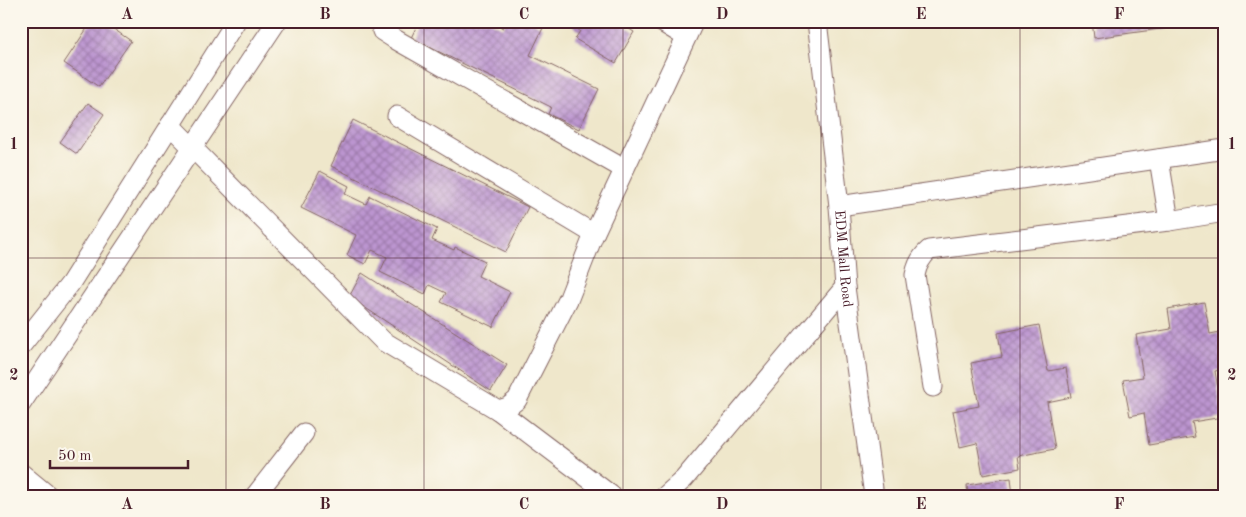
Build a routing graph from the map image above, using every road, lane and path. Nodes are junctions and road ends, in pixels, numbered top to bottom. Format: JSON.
{"nodes":[{"id":1,"x":236,"y":21,"type":"edge"},
{"id":2,"x":277,"y":21,"type":"edge"},
{"id":3,"x":388,"y":21,"type":"edge"},
{"id":4,"x":660,"y":21,"type":"edge"},
{"id":5,"x":816,"y":21,"type":"edge"},
{"id":6,"x":690,"y":29,"type":"edge"},
{"id":7,"x":397,"y":116,"type":"dead end"},
{"id":8,"x":170,"y":125,"type":"junction"},
{"id":9,"x":192,"y":149,"type":"junction"},
{"id":10,"x":1225,"y":149,"type":"edge"},
{"id":11,"x":1159,"y":159,"type":"junction"},
{"id":12,"x":624,"y":169,"type":"junction"},
{"id":13,"x":839,"y":206,"type":"junction"},
{"id":14,"x":1225,"y":212,"type":"edge"},
{"id":15,"x":1168,"y":221,"type":"junction"},
{"id":16,"x":594,"y":234,"type":"junction"},
{"id":17,"x":845,"y":287,"type":"junction"},
{"id":18,"x":21,"y":346,"type":"edge"},
{"id":19,"x":933,"y":387,"type":"dead end"},
{"id":20,"x":21,"y":404,"type":"edge"},
{"id":21,"x":498,"y":410,"type":"junction"},
{"id":22,"x":304,"y":433,"type":"dead end"},
{"id":23,"x":21,"y":473,"type":"edge"},
{"id":24,"x":49,"y":496,"type":"edge"},
{"id":25,"x":255,"y":496,"type":"edge"},
{"id":26,"x":612,"y":496,"type":"edge"},
{"id":27,"x":665,"y":496,"type":"edge"},
{"id":28,"x":874,"y":496,"type":"edge"}],
"edges":[{"from":1,"to":8,"type":"street"},
{"from":2,"to":9,"type":"street"},
{"from":3,"to":12,"type":"street"},
{"from":4,"to":6,"type":"street"},
{"from":5,"to":13,"type":"street","name":"EDM Mall Road"},
{"from":6,"to":12,"type":"street"},
{"from":7,"to":16,"type":"street"},
{"from":8,"to":9,"type":"street"},
{"from":8,"to":18,"type":"street"},
{"from":9,"to":20,"type":"street"},
{"from":9,"to":21,"type":"street"},
{"from":10,"to":11,"type":"street"},
{"from":11,"to":13,"type":"street"},
{"from":11,"to":15,"type":"street"},
{"from":12,"to":16,"type":"street"},
{"from":13,"to":17,"type":"street","name":"EDM Mall Road"},
{"from":14,"to":15,"type":"street"},
{"from":15,"to":19,"type":"street"},
{"from":16,"to":21,"type":"street"},
{"from":17,"to":27,"type":"street"},
{"from":17,"to":28,"type":"street","name":"EDM Mall Road"},
{"from":21,"to":26,"type":"street"},
{"from":22,"to":25,"type":"street"},
{"from":23,"to":24,"type":"street"}]}
